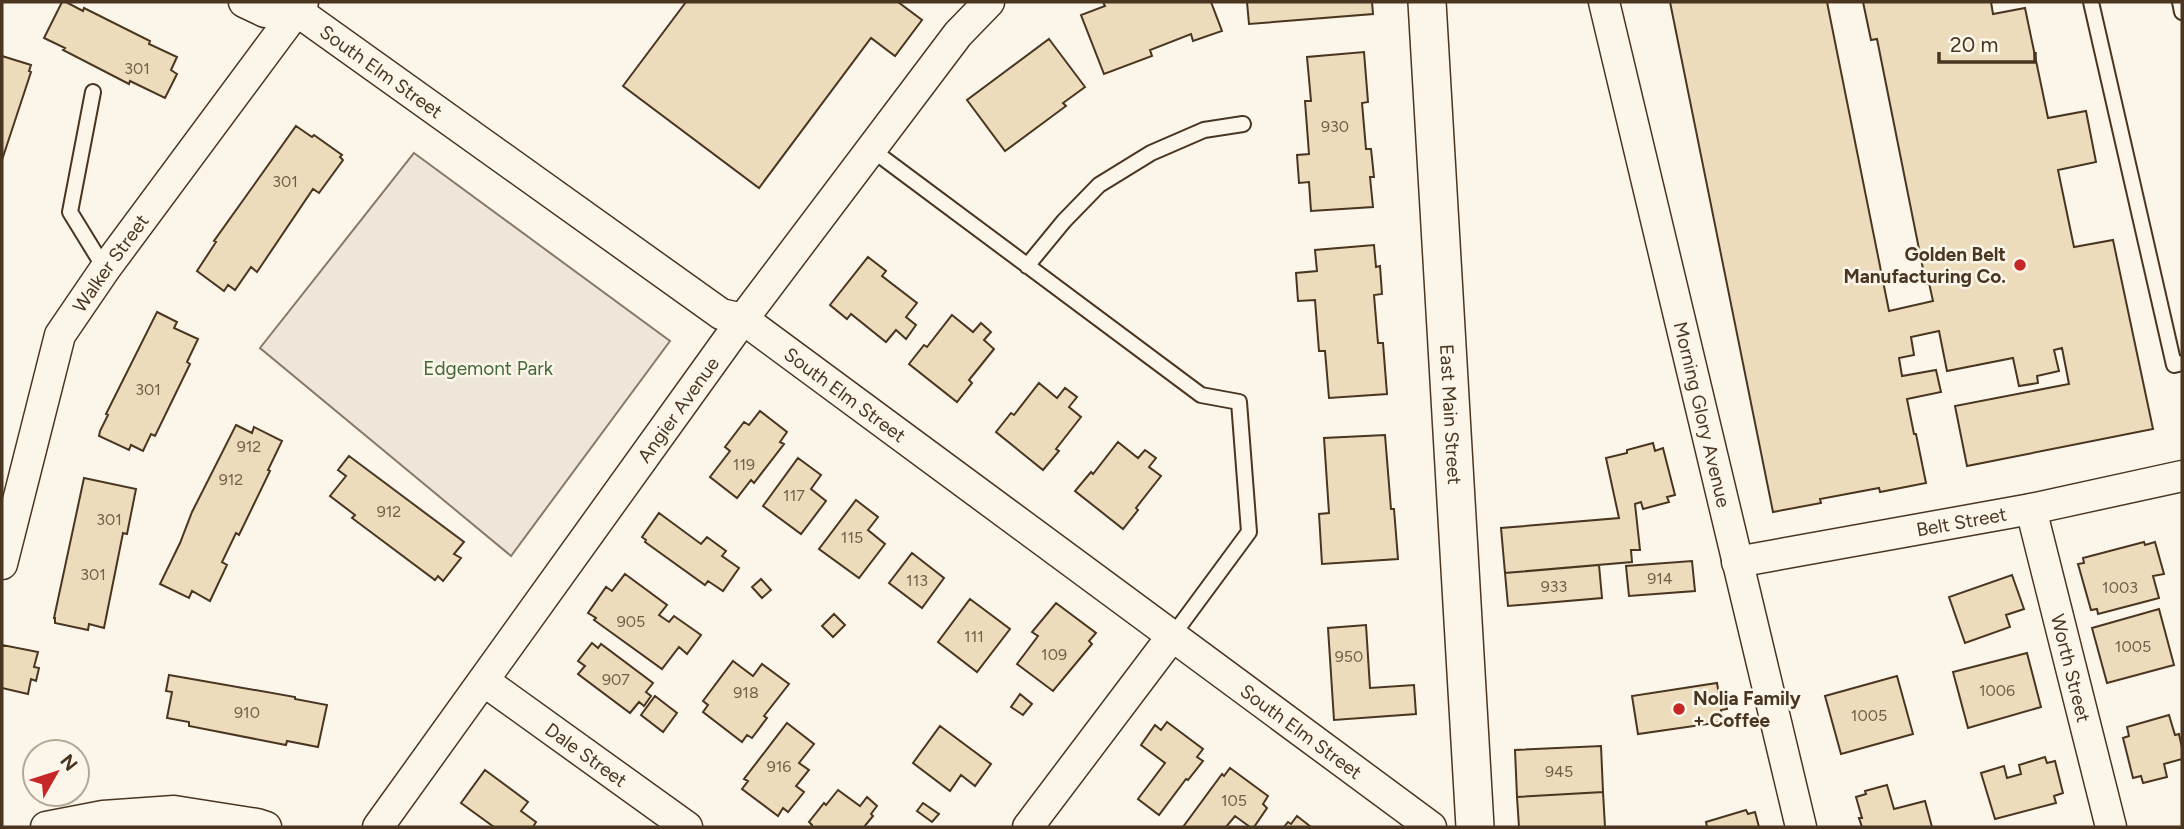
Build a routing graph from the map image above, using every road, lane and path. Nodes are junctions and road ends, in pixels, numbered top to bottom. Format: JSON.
{"nodes":[{"id":1,"x":244,"y":2,"type":"edge"},
{"id":2,"x":989,"y":2,"type":"edge"},
{"id":3,"x":1427,"y":2,"type":"edge"},
{"id":4,"x":1604,"y":2,"type":"edge"},
{"id":5,"x":2091,"y":2,"type":"edge"},
{"id":6,"x":2180,"y":2,"type":"edge"},
{"id":7,"x":300,"y":6,"type":"edge"},
{"id":8,"x":2182,"y":12,"type":"edge"},
{"id":9,"x":93,"y":93,"type":"dead end"},
{"id":10,"x":1243,"y":124,"type":"dead end"},
{"id":11,"x":871,"y":149,"type":"junction"},
{"id":12,"x":1027,"y":266,"type":"junction"},
{"id":13,"x":105,"y":270,"type":"junction"},
{"id":14,"x":743,"y":319,"type":"junction"},
{"id":15,"x":2182,"y":363,"type":"edge"},
{"id":16,"x":2182,"y":476,"type":"edge"},
{"id":17,"x":2031,"y":509,"type":"junction"},
{"id":18,"x":1737,"y":562,"type":"junction"},
{"id":19,"x":2,"y":564,"type":"edge"},
{"id":20,"x":1173,"y":635,"type":"junction"},
{"id":21,"x":484,"y":681,"type":"junction"},
{"id":22,"x":104,"y":822,"type":"edge"},
{"id":23,"x":46,"y":827,"type":"edge"},
{"id":24,"x":266,"y":827,"type":"edge"},
{"id":25,"x":379,"y":827,"type":"edge"},
{"id":26,"x":687,"y":827,"type":"edge"},
{"id":27,"x":1028,"y":827,"type":"edge"},
{"id":28,"x":1431,"y":827,"type":"edge"},
{"id":29,"x":1475,"y":827,"type":"edge"},
{"id":30,"x":1801,"y":827,"type":"edge"},
{"id":31,"x":2111,"y":827,"type":"edge"}],
"edges":[{"from":1,"to":7,"type":"street"},
{"from":2,"to":11,"type":"street","name":"Angier Avenue"},
{"from":3,"to":29,"type":"street","name":"East Main Street"},
{"from":4,"to":18,"type":"street","name":"Morning Glory Avenue"},
{"from":5,"to":15,"type":"lane"},
{"from":6,"to":8,"type":"lane"},
{"from":7,"to":13,"type":"street","name":"Walker Street"},
{"from":7,"to":14,"type":"street","name":"South Elm Street"},
{"from":9,"to":13,"type":"lane"},
{"from":10,"to":12,"type":"lane"},
{"from":11,"to":12,"type":"lane"},
{"from":11,"to":14,"type":"street","name":"Angier Avenue"},
{"from":12,"to":20,"type":"lane"},
{"from":13,"to":19,"type":"street","name":"Walker Street"},
{"from":14,"to":20,"type":"street","name":"South Elm Street"},
{"from":14,"to":21,"type":"street","name":"Angier Avenue"},
{"from":16,"to":17,"type":"street","name":"Belt Street"},
{"from":17,"to":18,"type":"street","name":"Belt Street"},
{"from":17,"to":31,"type":"street","name":"Worth Street"},
{"from":18,"to":30,"type":"street","name":"Morning Glory Avenue"},
{"from":20,"to":27,"type":"street"},
{"from":20,"to":28,"type":"street","name":"South Elm Street"},
{"from":21,"to":25,"type":"street","name":"Angier Avenue"},
{"from":21,"to":26,"type":"street","name":"Dale Street"},
{"from":22,"to":23,"type":"street"},
{"from":22,"to":24,"type":"street"}]}
